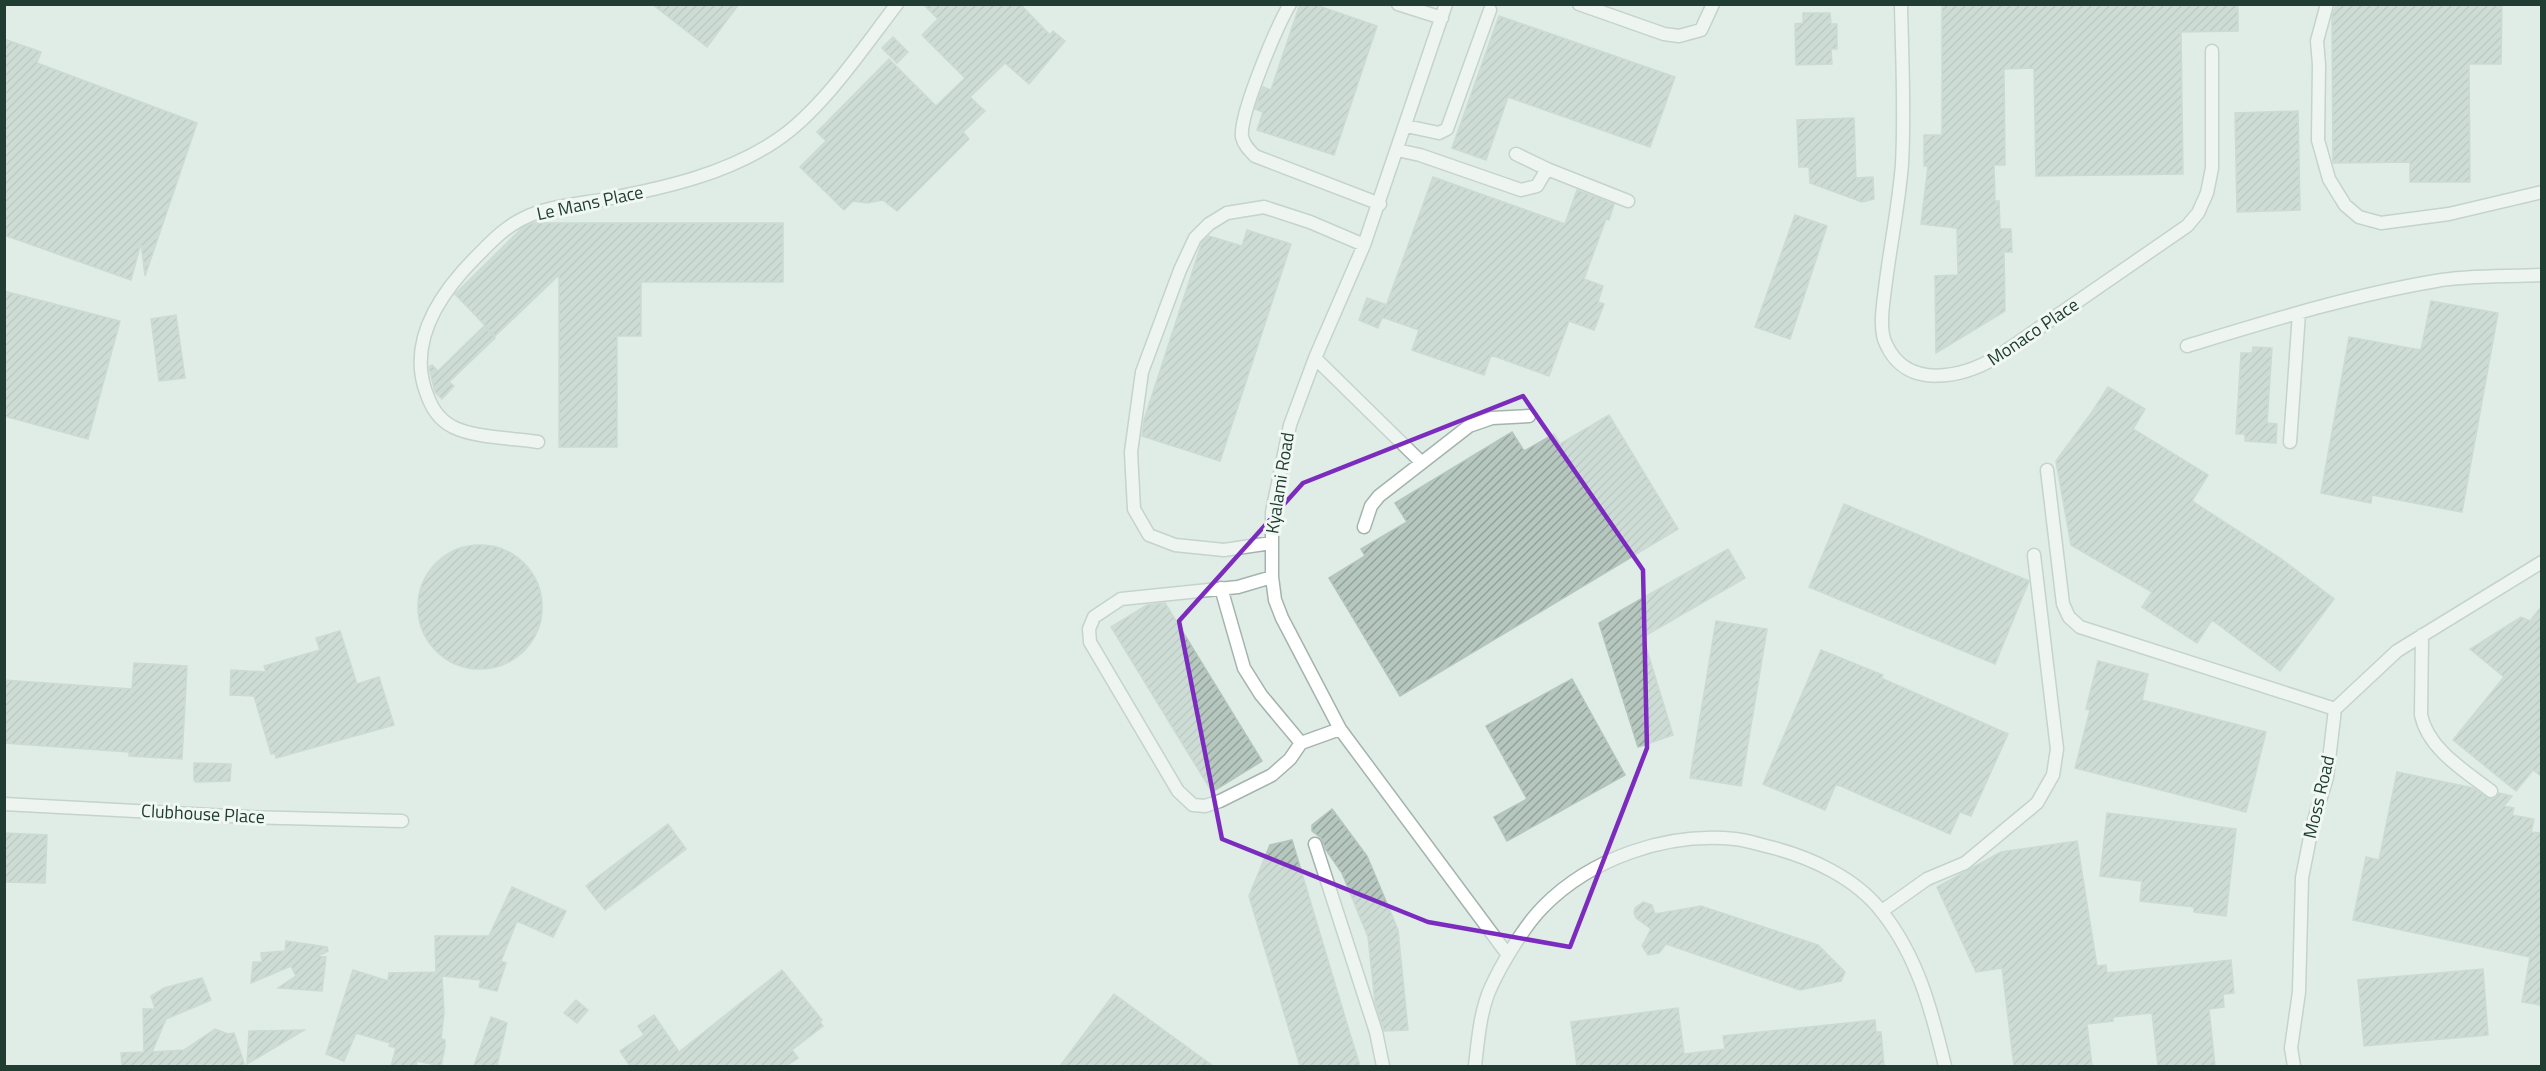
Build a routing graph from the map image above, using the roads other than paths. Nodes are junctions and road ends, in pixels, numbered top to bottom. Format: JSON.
{"nodes":[{"id":1,"x":897,"y":4,"type":"edge"},
{"id":2,"x":1290,"y":4,"type":"edge"},
{"id":3,"x":1398,"y":4,"type":"edge"},
{"id":4,"x":1446,"y":4,"type":"edge"},
{"id":5,"x":1579,"y":4,"type":"edge"},
{"id":6,"x":1713,"y":4,"type":"edge"},
{"id":7,"x":1901,"y":4,"type":"edge"},
{"id":8,"x":2327,"y":4,"type":"edge"},
{"id":9,"x":1490,"y":10,"type":"dead end"},
{"id":10,"x":1442,"y":18,"type":"junction"},
{"id":11,"x":2212,"y":51,"type":"dead end"},
{"id":12,"x":1406,"y":126,"type":"junction"},
{"id":13,"x":1397,"y":150,"type":"junction"},
{"id":14,"x":1516,"y":154,"type":"dead end"},
{"id":15,"x":1547,"y":169,"type":"junction"},
{"id":16,"x":2541,"y":192,"type":"edge"},
{"id":17,"x":1628,"y":201,"type":"dead end"},
{"id":18,"x":1380,"y":204,"type":"junction"},
{"id":19,"x":1365,"y":245,"type":"junction"},
{"id":20,"x":2541,"y":275,"type":"edge"},
{"id":21,"x":2299,"y":312,"type":"junction"},
{"id":22,"x":2187,"y":346,"type":"dead end"},
{"id":23,"x":1315,"y":358,"type":"junction"},
{"id":24,"x":1529,"y":416,"type":"dead end"},
{"id":25,"x":538,"y":442,"type":"dead end"},
{"id":26,"x":2290,"y":442,"type":"dead end"},
{"id":27,"x":1421,"y":462,"type":"junction"},
{"id":28,"x":2047,"y":470,"type":"dead end"},
{"id":29,"x":1365,"y":527,"type":"dead end"},
{"id":30,"x":1271,"y":543,"type":"junction"},
{"id":31,"x":2034,"y":555,"type":"dead end"},
{"id":32,"x":2541,"y":562,"type":"edge"},
{"id":33,"x":1272,"y":577,"type":"junction"},
{"id":34,"x":1221,"y":588,"type":"junction"},
{"id":35,"x":2422,"y":635,"type":"junction"},
{"id":36,"x":2335,"y":709,"type":"junction"},
{"id":37,"x":1340,"y":729,"type":"junction"},
{"id":38,"x":1301,"y":743,"type":"junction"},
{"id":39,"x":2491,"y":790,"type":"dead end"},
{"id":40,"x":4,"y":804,"type":"edge"},
{"id":41,"x":402,"y":820,"type":"dead end"},
{"id":42,"x":1315,"y":844,"type":"dead end"},
{"id":43,"x":1882,"y":911,"type":"junction"},
{"id":44,"x":1508,"y":955,"type":"junction"},
{"id":45,"x":1383,"y":1066,"type":"edge"},
{"id":46,"x":1475,"y":1066,"type":"edge"},
{"id":47,"x":1945,"y":1066,"type":"edge"},
{"id":48,"x":2294,"y":1066,"type":"edge"}],
"edges":[{"from":1,"to":25,"type":"lane","name":"Le Mans Place"},
{"from":2,"to":18,"type":"lane"},
{"from":3,"to":10,"type":"lane"},
{"from":4,"to":10,"type":"lane","name":"Kyalami Road"},
{"from":5,"to":6,"type":"lane"},
{"from":7,"to":11,"type":"lane","name":"Monaco Place"},
{"from":8,"to":16,"type":"lane"},
{"from":9,"to":12,"type":"lane"},
{"from":10,"to":12,"type":"lane","name":"Kyalami Road"},
{"from":12,"to":13,"type":"lane","name":"Kyalami Road"},
{"from":13,"to":15,"type":"lane"},
{"from":13,"to":18,"type":"lane","name":"Kyalami Road"},
{"from":14,"to":15,"type":"lane"},
{"from":15,"to":17,"type":"lane"},
{"from":18,"to":19,"type":"lane","name":"Kyalami Road"},
{"from":19,"to":23,"type":"lane","name":"Kyalami Road"},
{"from":19,"to":30,"type":"lane"},
{"from":20,"to":21,"type":"lane"},
{"from":21,"to":22,"type":"lane"},
{"from":21,"to":26,"type":"lane"},
{"from":23,"to":27,"type":"lane"},
{"from":23,"to":30,"type":"lane","name":"Kyalami Road"},
{"from":24,"to":27,"type":"lane"},
{"from":27,"to":29,"type":"lane"},
{"from":28,"to":36,"type":"lane"},
{"from":30,"to":33,"type":"lane","name":"Kyalami Road"},
{"from":31,"to":43,"type":"lane"},
{"from":32,"to":35,"type":"lane"},
{"from":33,"to":34,"type":"lane"},
{"from":33,"to":37,"type":"lane","name":"Kyalami Road"},
{"from":34,"to":38,"type":"lane"},
{"from":34,"to":38,"type":"lane"},
{"from":35,"to":36,"type":"lane"},
{"from":35,"to":39,"type":"lane"},
{"from":36,"to":48,"type":"lane","name":"Moss Road"},
{"from":37,"to":38,"type":"lane"},
{"from":37,"to":44,"type":"lane","name":"Kyalami Road"},
{"from":40,"to":41,"type":"lane","name":"Clubhouse Place"},
{"from":42,"to":45,"type":"lane"},
{"from":43,"to":44,"type":"lane"},
{"from":43,"to":47,"type":"lane"},
{"from":44,"to":46,"type":"lane"}]}
